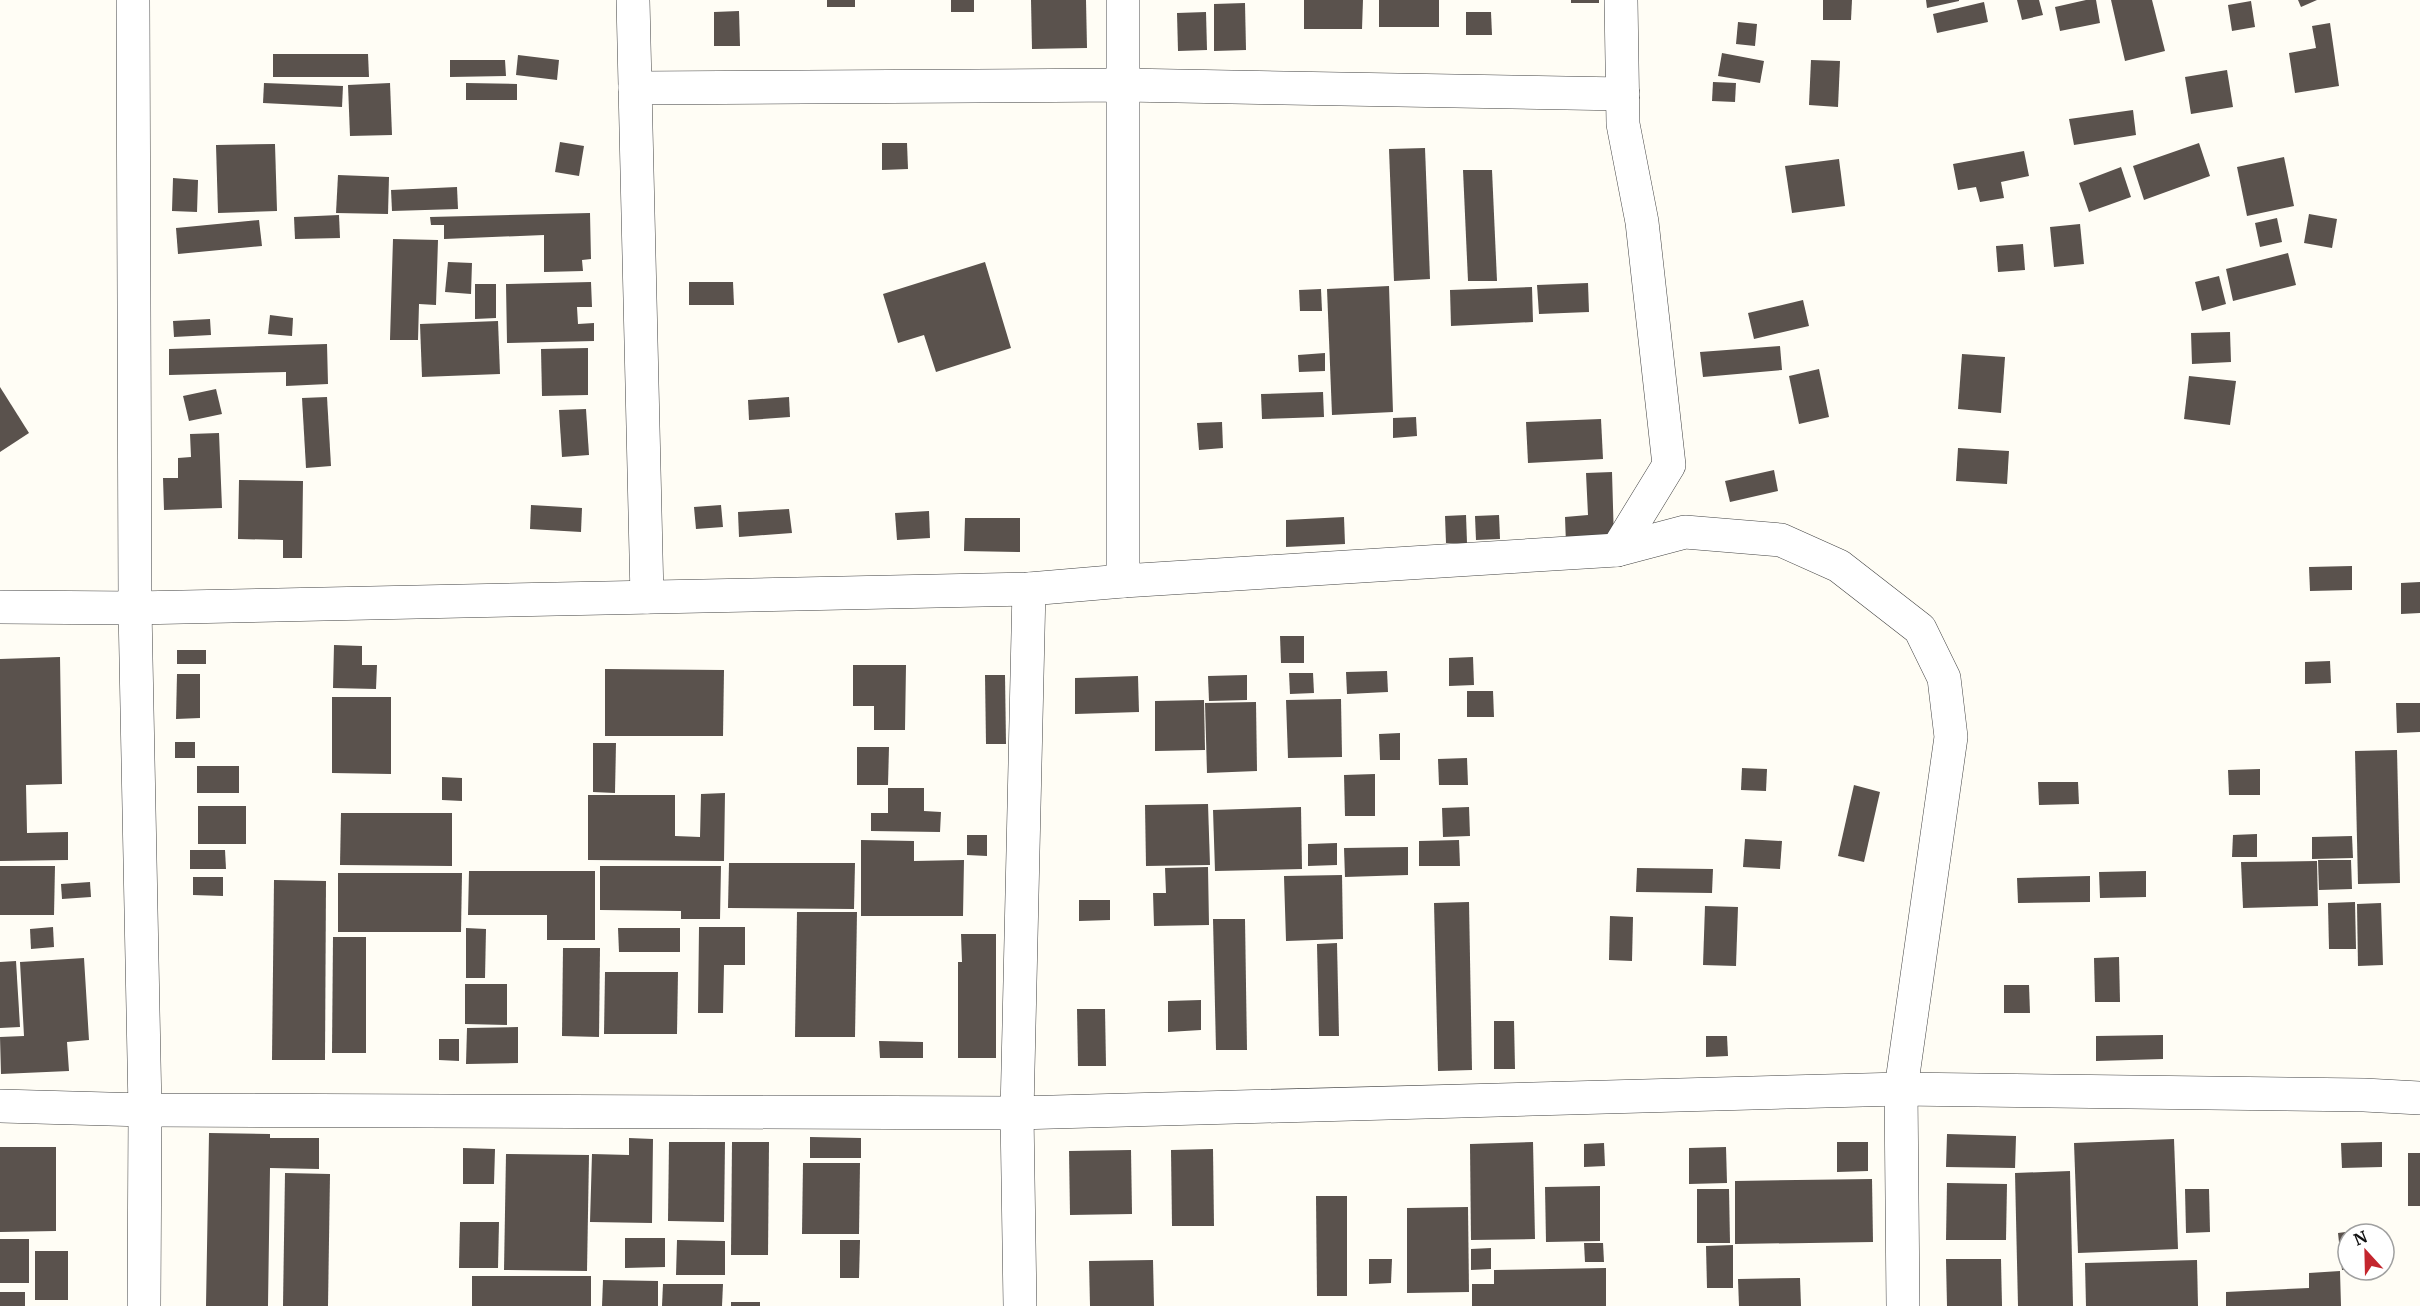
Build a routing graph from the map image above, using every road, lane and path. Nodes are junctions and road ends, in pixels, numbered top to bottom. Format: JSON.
{"nodes":[{"id":1,"x":133,"y":0,"type":"edge"},
{"id":2,"x":633,"y":0,"type":"edge"},
{"id":3,"x":1123,"y":0,"type":"edge"},
{"id":4,"x":1621,"y":0,"type":"edge"},
{"id":5,"x":1124,"y":85,"type":"junction"},
{"id":6,"x":635,"y":88,"type":"junction"},
{"id":7,"x":1623,"y":94,"type":"junction"},
{"id":8,"x":1617,"y":550,"type":"junction"},
{"id":9,"x":1123,"y":581,"type":"junction"},
{"id":10,"x":1029,"y":590,"type":"junction"},
{"id":11,"x":647,"y":597,"type":"junction"},
{"id":12,"x":0,"y":607,"type":"edge"},
{"id":13,"x":135,"y":608,"type":"junction"},
{"id":14,"x":1901,"y":1089,"type":"junction"},
{"id":15,"x":2420,"y":1098,"type":"edge"},
{"id":16,"x":0,"y":1106,"type":"edge"},
{"id":17,"x":145,"y":1110,"type":"junction"},
{"id":18,"x":1017,"y":1113,"type":"junction"},
{"id":19,"x":144,"y":1306,"type":"edge"},
{"id":20,"x":1020,"y":1306,"type":"edge"},
{"id":21,"x":1903,"y":1306,"type":"edge"}],
"edges":[{"from":1,"to":13,"type":"street"},
{"from":2,"to":6,"type":"street"},
{"from":3,"to":5,"type":"street"},
{"from":4,"to":7,"type":"street"},
{"from":5,"to":6,"type":"street"},
{"from":5,"to":7,"type":"street"},
{"from":5,"to":9,"type":"street"},
{"from":6,"to":11,"type":"street"},
{"from":7,"to":8,"type":"street"},
{"from":8,"to":9,"type":"street"},
{"from":8,"to":14,"type":"street"},
{"from":9,"to":10,"type":"street"},
{"from":10,"to":11,"type":"street"},
{"from":10,"to":18,"type":"street"},
{"from":11,"to":13,"type":"street"},
{"from":12,"to":13,"type":"street"},
{"from":13,"to":17,"type":"street"},
{"from":14,"to":15,"type":"street"},
{"from":14,"to":18,"type":"street"},
{"from":14,"to":21,"type":"street"},
{"from":16,"to":17,"type":"street"},
{"from":17,"to":18,"type":"street"},
{"from":17,"to":19,"type":"street"},
{"from":18,"to":20,"type":"street"}]}
